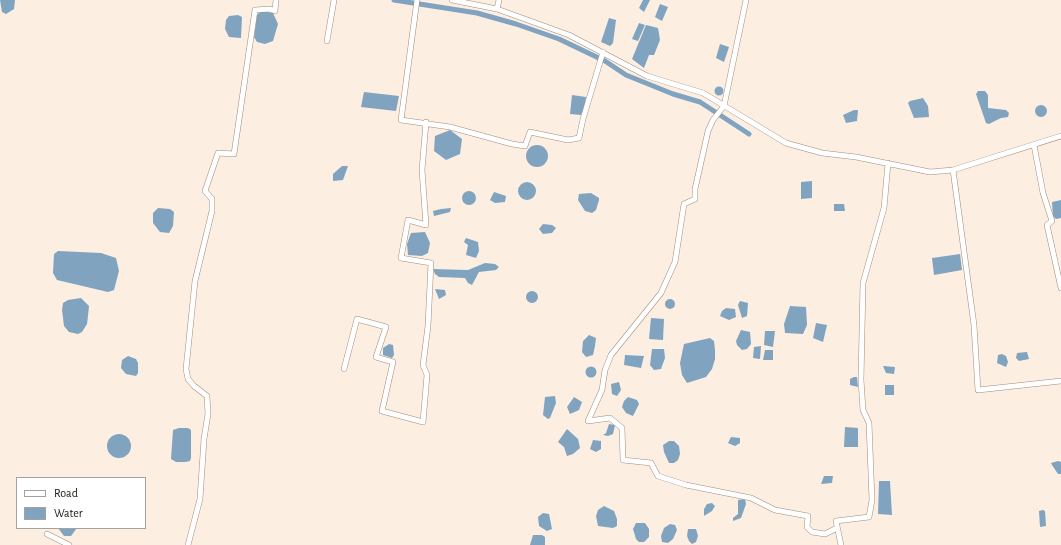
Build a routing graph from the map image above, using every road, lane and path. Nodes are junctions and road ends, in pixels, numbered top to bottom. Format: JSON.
{"nodes":[{"id":1,"x":276,"y":0,"type":"edge"},
{"id":2,"x":334,"y":0,"type":"edge"},
{"id":3,"x":417,"y":0,"type":"edge"},
{"id":4,"x":452,"y":0,"type":"edge"},
{"id":5,"x":498,"y":0,"type":"edge"},
{"id":6,"x":746,"y":0,"type":"edge"},
{"id":7,"x":497,"y":9,"type":"junction"},
{"id":8,"x":327,"y":41,"type":"dead end"},
{"id":9,"x":602,"y":53,"type":"junction"},
{"id":10,"x":724,"y":106,"type":"junction"},
{"id":11,"x":426,"y":122,"type":"junction"},
{"id":12,"x":1061,"y":136,"type":"edge"},
{"id":13,"x":1034,"y":145,"type":"junction"},
{"id":14,"x":888,"y":164,"type":"junction"},
{"id":15,"x":953,"y":170,"type":"junction"},
{"id":16,"x":1061,"y":288,"type":"edge"},
{"id":17,"x":344,"y":369,"type":"dead end"},
{"id":18,"x":1061,"y":381,"type":"edge"},
{"id":19,"x":837,"y":528,"type":"junction"},
{"id":20,"x":47,"y":534,"type":"dead end"},
{"id":21,"x":69,"y":545,"type":"edge"},
{"id":22,"x":188,"y":545,"type":"edge"},
{"id":23,"x":841,"y":545,"type":"edge"}],
"edges":[{"from":1,"to":22,"type":"street"},
{"from":2,"to":8,"type":"street"},
{"from":3,"to":11,"type":"street"},
{"from":4,"to":7,"type":"street"},
{"from":5,"to":7,"type":"street"},
{"from":6,"to":10,"type":"street"},
{"from":7,"to":9,"type":"street"},
{"from":9,"to":10,"type":"street"},
{"from":9,"to":11,"type":"street"},
{"from":10,"to":14,"type":"street"},
{"from":10,"to":19,"type":"street"},
{"from":11,"to":17,"type":"street"},
{"from":12,"to":13,"type":"street"},
{"from":13,"to":15,"type":"street"},
{"from":13,"to":16,"type":"street"},
{"from":14,"to":15,"type":"street"},
{"from":14,"to":19,"type":"street"},
{"from":15,"to":18,"type":"street"},
{"from":19,"to":23,"type":"street"},
{"from":20,"to":21,"type":"street"}]}
